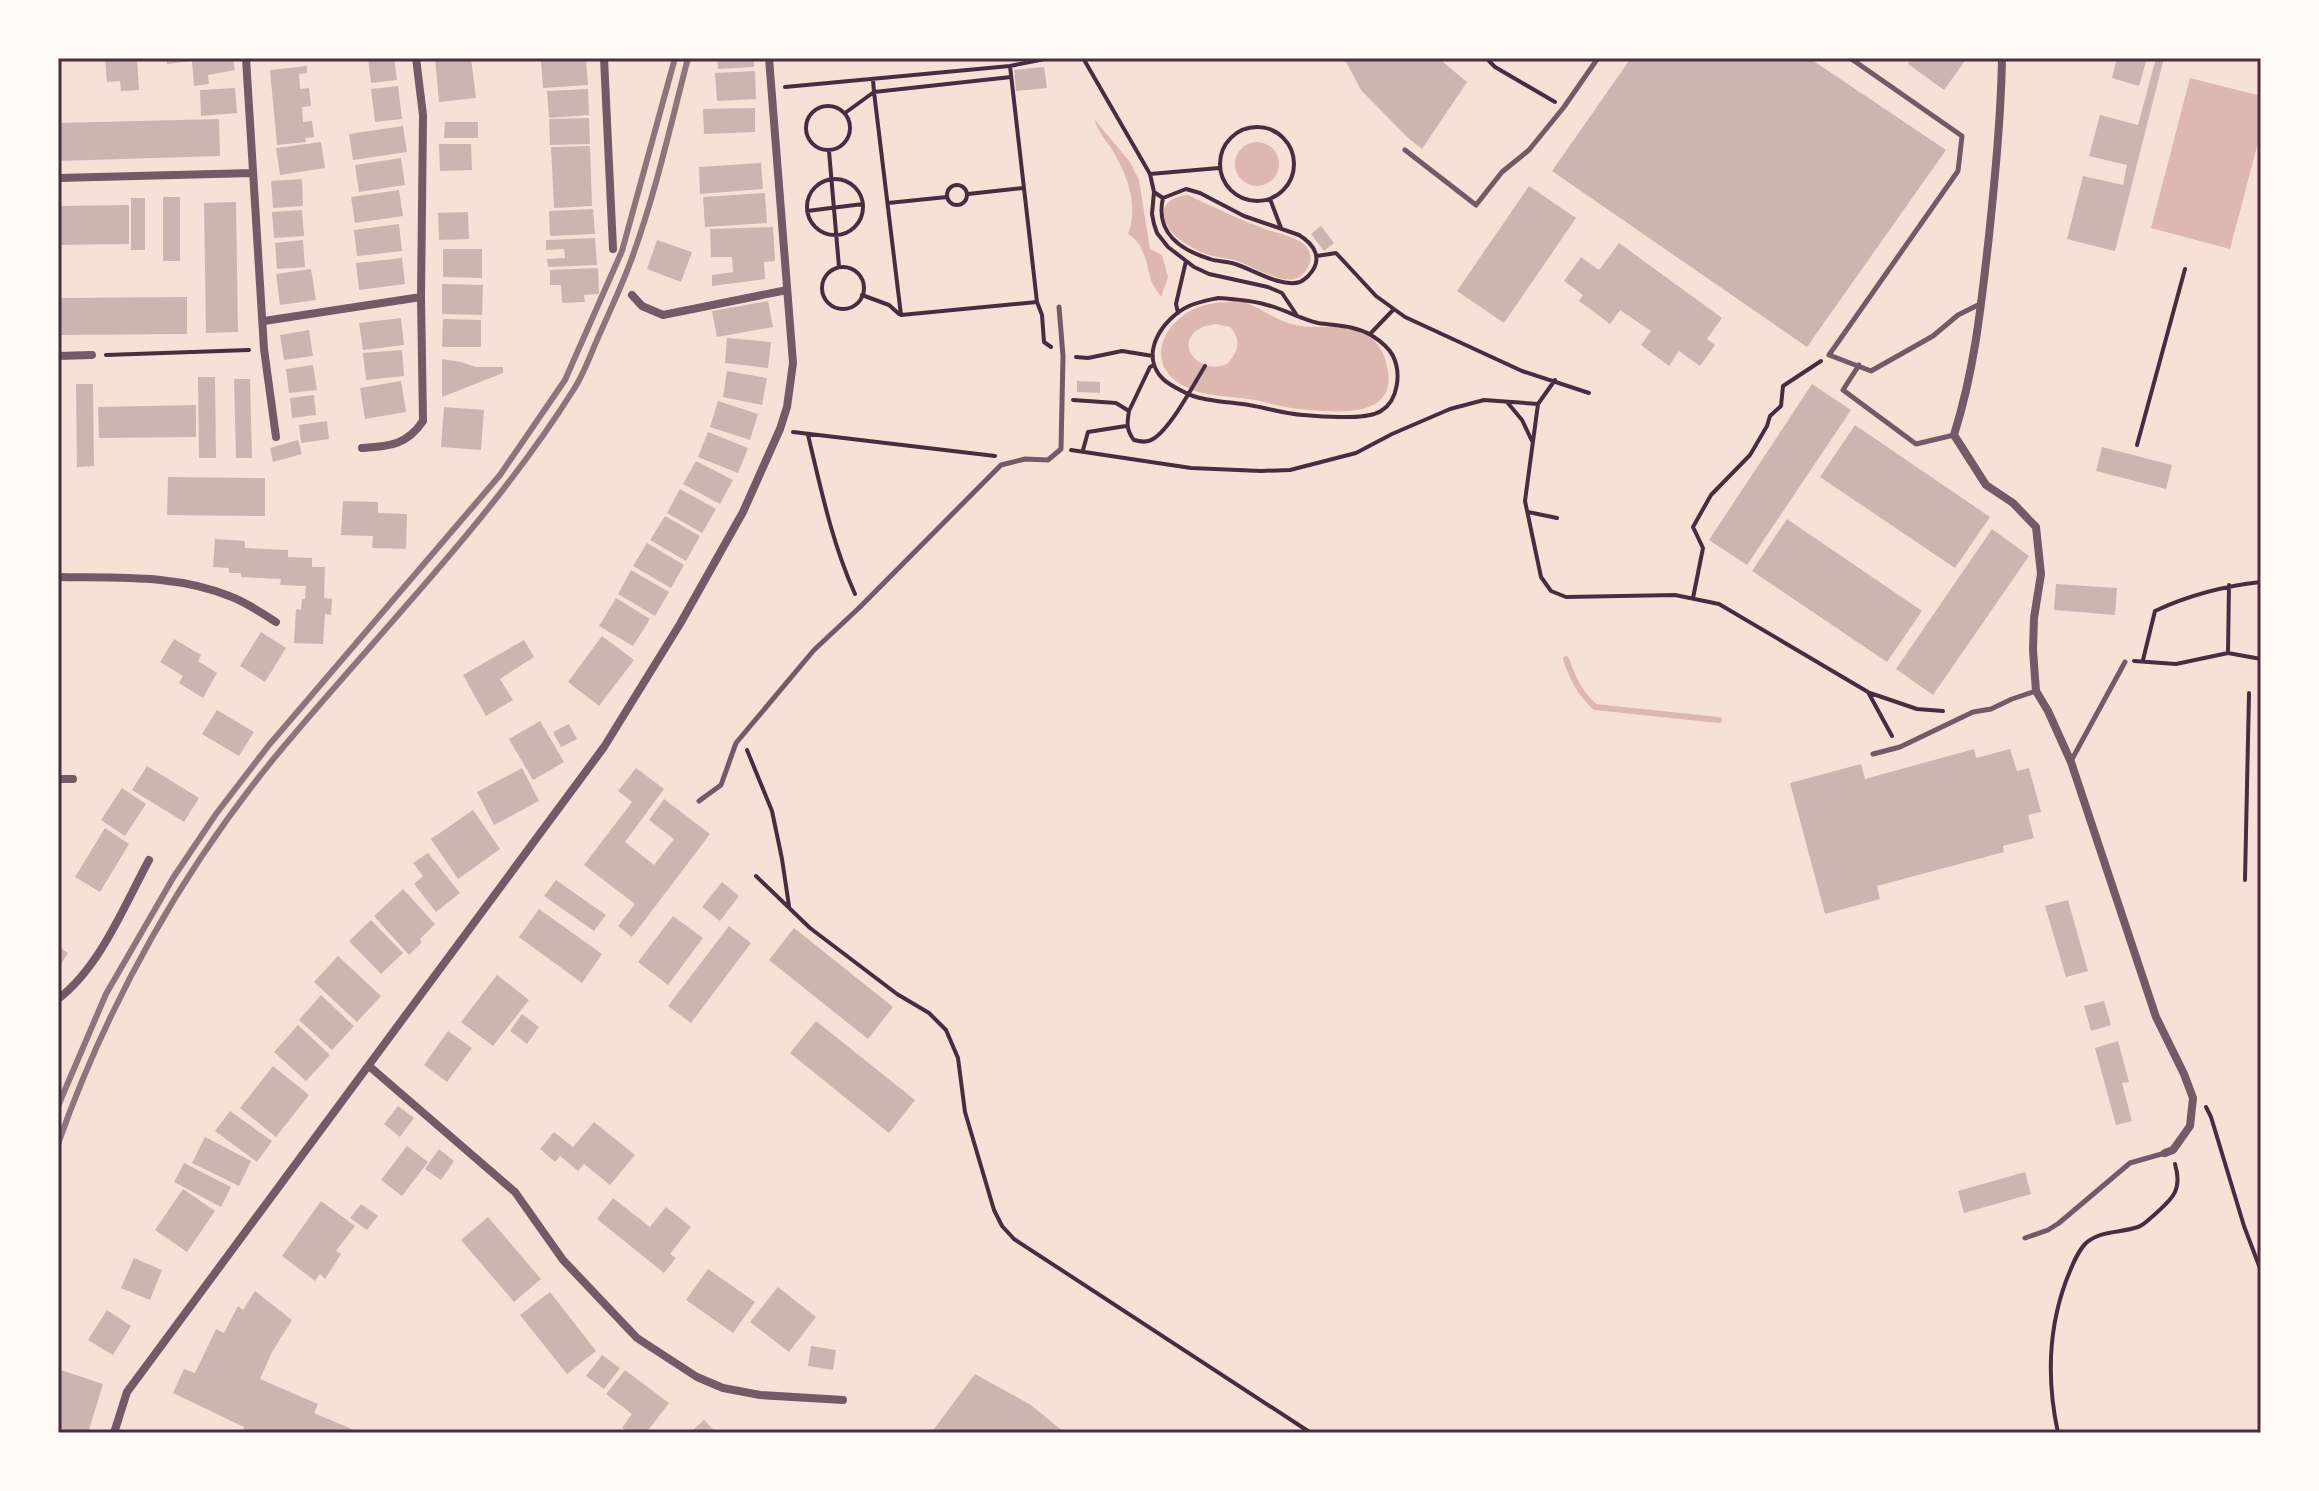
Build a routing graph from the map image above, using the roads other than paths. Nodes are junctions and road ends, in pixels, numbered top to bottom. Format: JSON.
{"nodes":[{"id":1,"x":246,"y":58,"type":"edge"},
{"id":2,"x":416,"y":58,"type":"edge"},
{"id":3,"x":604,"y":58,"type":"edge"},
{"id":4,"x":769,"y":58,"type":"edge"},
{"id":5,"x":1598,"y":58,"type":"edge"},
{"id":6,"x":1850,"y":58,"type":"edge"},
{"id":7,"x":2002,"y":58,"type":"edge"},
{"id":8,"x":1405,"y":150,"type":"dead end"},
{"id":9,"x":253,"y":173,"type":"junction"},
{"id":10,"x":58,"y":178,"type":"edge"},
{"id":11,"x":613,"y":249,"type":"dead end"},
{"id":12,"x":787,"y":290,"type":"junction"},
{"id":13,"x":632,"y":295,"type":"dead end"},
{"id":14,"x":421,"y":297,"type":"junction"},
{"id":15,"x":1981,"y":303,"type":"junction"},
{"id":16,"x":1059,"y":307,"type":"dead end"},
{"id":17,"x":264,"y":321,"type":"junction"},
{"id":18,"x":92,"y":355,"type":"road end"},
{"id":19,"x":58,"y":356,"type":"edge"},
{"id":20,"x":1859,"y":365,"type":"junction"},
{"id":21,"x":1954,"y":435,"type":"junction"},
{"id":22,"x":276,"y":437,"type":"dead end"},
{"id":23,"x":362,"y":448,"type":"dead end"},
{"id":24,"x":58,"y":577,"type":"edge"},
{"id":25,"x":276,"y":622,"type":"dead end"},
{"id":26,"x":2125,"y":662,"type":"road end"},
{"id":27,"x":2036,"y":691,"type":"junction"},
{"id":28,"x":1873,"y":754,"type":"dead end"},
{"id":29,"x":2071,"y":762,"type":"junction"},
{"id":30,"x":58,"y":779,"type":"edge"},
{"id":31,"x":73,"y":779,"type":"dead end"},
{"id":32,"x":699,"y":801,"type":"dead end"},
{"id":33,"x":149,"y":860,"type":"dead end"},
{"id":34,"x":58,"y":999,"type":"edge"},
{"id":35,"x":369,"y":1066,"type":"junction"},
{"id":36,"x":2169,"y":1152,"type":"joint"},
{"id":37,"x":2025,"y":1238,"type":"dead end"},
{"id":38,"x":843,"y":1400,"type":"dead end"},
{"id":39,"x":114,"y":1433,"type":"edge"}],
"edges":[{"from":1,"to":9,"type":"street"},
{"from":2,"to":14,"type":"street"},
{"from":3,"to":11,"type":"street"},
{"from":4,"to":12,"type":"street"},
{"from":5,"to":8,"type":"lane"},
{"from":6,"to":20,"type":"lane"},
{"from":7,"to":15,"type":"street"},
{"from":9,"to":10,"type":"street"},
{"from":9,"to":17,"type":"street"},
{"from":12,"to":13,"type":"street"},
{"from":12,"to":35,"type":"street"},
{"from":14,"to":17,"type":"street"},
{"from":14,"to":23,"type":"street"},
{"from":15,"to":20,"type":"lane"},
{"from":15,"to":21,"type":"street"},
{"from":16,"to":32,"type":"lane"},
{"from":17,"to":22,"type":"street"},
{"from":18,"to":19,"type":"street"},
{"from":20,"to":21,"type":"lane"},
{"from":21,"to":27,"type":"street"},
{"from":24,"to":25,"type":"street"},
{"from":26,"to":29,"type":"lane"},
{"from":27,"to":28,"type":"lane"},
{"from":27,"to":29,"type":"street"},
{"from":29,"to":36,"type":"street"},
{"from":30,"to":31,"type":"street"},
{"from":33,"to":34,"type":"street"},
{"from":35,"to":38,"type":"street"},
{"from":35,"to":39,"type":"street"},
{"from":36,"to":37,"type":"lane"}]}
